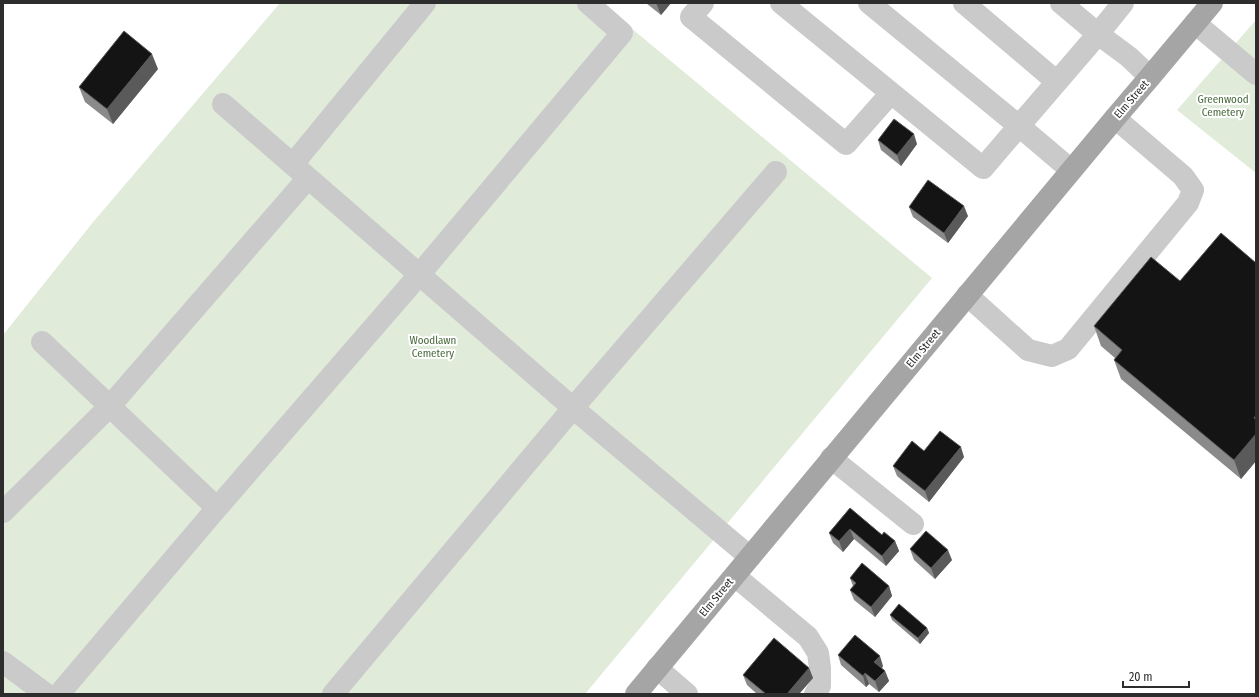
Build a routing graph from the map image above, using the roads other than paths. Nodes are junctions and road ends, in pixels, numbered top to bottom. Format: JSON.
{"nodes":[{"id":1,"x":425,"y":3,"type":"edge"},
{"id":2,"x":588,"y":3,"type":"edge"},
{"id":3,"x":703,"y":3,"type":"edge"},
{"id":4,"x":781,"y":3,"type":"edge"},
{"id":5,"x":869,"y":3,"type":"edge"},
{"id":6,"x":964,"y":3,"type":"edge"},
{"id":7,"x":1061,"y":3,"type":"edge"},
{"id":8,"x":1124,"y":3,"type":"edge"},
{"id":9,"x":1212,"y":3,"type":"edge"},
{"id":10,"x":1195,"y":23,"type":"junction"},
{"id":11,"x":1098,"y":34,"type":"junction"},
{"id":12,"x":1256,"y":74,"type":"edge"},
{"id":13,"x":1150,"y":77,"type":"junction"},
{"id":14,"x":1057,"y":82,"type":"junction"},
{"id":15,"x":891,"y":93,"type":"junction"},
{"id":16,"x":222,"y":104,"type":"dead end"},
{"id":17,"x":1114,"y":118,"type":"junction"},
{"id":18,"x":1019,"y":126,"type":"junction"},
{"id":19,"x":1071,"y":170,"type":"junction"},
{"id":20,"x":301,"y":171,"type":"junction"},
{"id":21,"x":776,"y":172,"type":"dead end"},
{"id":22,"x":418,"y":275,"type":"junction"},
{"id":23,"x":967,"y":295,"type":"junction"},
{"id":24,"x":42,"y":342,"type":"dead end"},
{"id":25,"x":110,"y":406,"type":"junction"},
{"id":26,"x":573,"y":408,"type":"junction"},
{"id":27,"x":831,"y":458,"type":"junction"},
{"id":28,"x":217,"y":508,"type":"junction"},
{"id":29,"x":3,"y":512,"type":"edge"},
{"id":30,"x":913,"y":524,"type":"dead end"},
{"id":31,"x":750,"y":557,"type":"junction"},
{"id":32,"x":735,"y":576,"type":"junction"},
{"id":33,"x":3,"y":662,"type":"edge"},
{"id":34,"x":657,"y":668,"type":"junction"},
{"id":35,"x":46,"y":694,"type":"edge"},
{"id":36,"x":59,"y":694,"type":"edge"},
{"id":37,"x":333,"y":694,"type":"edge"},
{"id":38,"x":636,"y":694,"type":"edge"},
{"id":39,"x":687,"y":694,"type":"edge"},
{"id":40,"x":815,"y":694,"type":"edge"}],
"edges":[{"from":1,"to":20,"type":"lane"},
{"from":2,"to":22,"type":"lane"},
{"from":3,"to":15,"type":"lane"},
{"from":4,"to":15,"type":"lane"},
{"from":5,"to":18,"type":"lane"},
{"from":6,"to":14,"type":"lane"},
{"from":7,"to":11,"type":"lane"},
{"from":8,"to":11,"type":"lane"},
{"from":9,"to":10,"type":"main road","name":"Elm Street"},
{"from":10,"to":12,"type":"lane"},
{"from":10,"to":13,"type":"main road","name":"Elm Street"},
{"from":11,"to":13,"type":"lane"},
{"from":11,"to":14,"type":"lane"},
{"from":13,"to":17,"type":"main road","name":"Elm Street"},
{"from":14,"to":18,"type":"lane"},
{"from":15,"to":18,"type":"lane"},
{"from":16,"to":20,"type":"lane"},
{"from":17,"to":19,"type":"main road","name":"Elm Street"},
{"from":17,"to":23,"type":"lane"},
{"from":18,"to":19,"type":"lane"},
{"from":19,"to":23,"type":"main road","name":"Elm Street"},
{"from":20,"to":22,"type":"lane"},
{"from":20,"to":25,"type":"lane"},
{"from":21,"to":26,"type":"lane"},
{"from":22,"to":26,"type":"lane"},
{"from":22,"to":28,"type":"lane"},
{"from":23,"to":27,"type":"main road","name":"Elm Street"},
{"from":24,"to":25,"type":"lane"},
{"from":25,"to":28,"type":"lane"},
{"from":25,"to":29,"type":"lane"},
{"from":26,"to":31,"type":"lane"},
{"from":26,"to":37,"type":"lane"},
{"from":27,"to":30,"type":"lane"},
{"from":27,"to":31,"type":"main road","name":"Elm Street"},
{"from":28,"to":36,"type":"lane"},
{"from":31,"to":32,"type":"main road","name":"Elm Street"},
{"from":32,"to":34,"type":"main road","name":"Elm Street"},
{"from":32,"to":40,"type":"lane"},
{"from":33,"to":35,"type":"lane"},
{"from":34,"to":38,"type":"main road","name":"Elm Street"},
{"from":34,"to":39,"type":"lane"}]}
